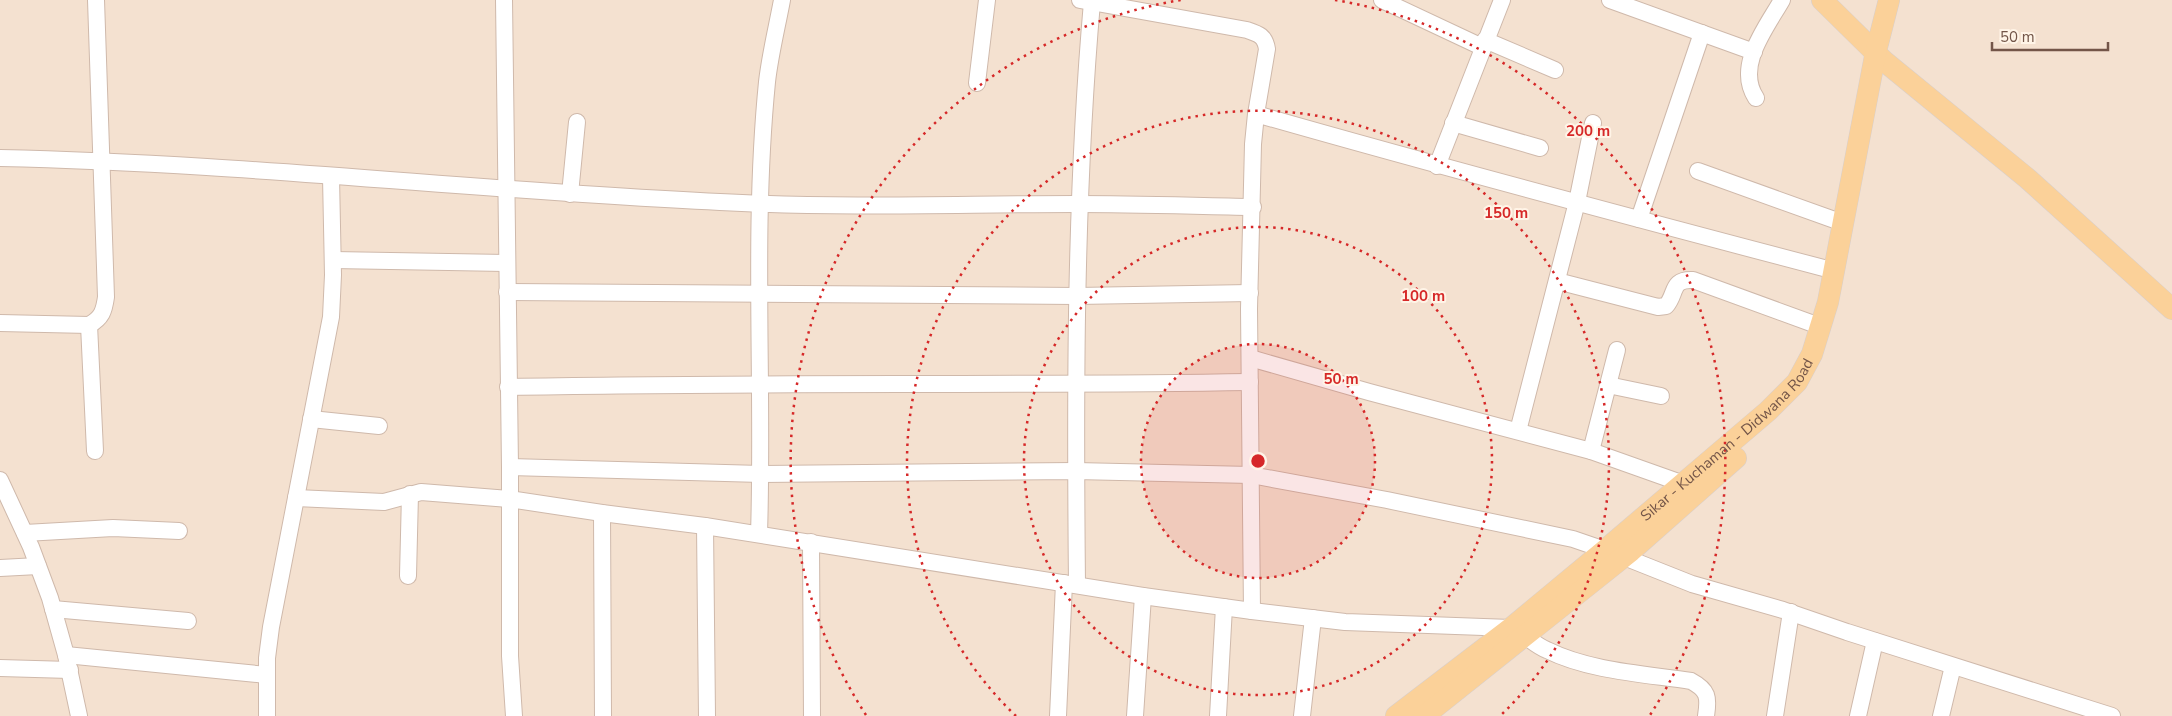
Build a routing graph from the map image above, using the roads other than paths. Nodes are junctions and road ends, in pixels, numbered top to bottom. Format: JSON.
{"nodes":[{"id":1,"x":96,"y":0,"type":"edge"},
{"id":2,"x":504,"y":0,"type":"edge"},
{"id":3,"x":782,"y":0,"type":"edge"},
{"id":4,"x":987,"y":0,"type":"edge"},
{"id":5,"x":1382,"y":0,"type":"edge"},
{"id":6,"x":1502,"y":0,"type":"edge"},
{"id":7,"x":1610,"y":0,"type":"edge"},
{"id":8,"x":1782,"y":0,"type":"edge"},
{"id":9,"x":1822,"y":0,"type":"edge"},
{"id":10,"x":1889,"y":0,"type":"edge"},
{"id":11,"x":1899,"y":0,"type":"edge"},
{"id":12,"x":1086,"y":1,"type":"edge"},
{"id":13,"x":1112,"y":3,"type":"edge"},
{"id":14,"x":1702,"y":33,"type":"junction"},
{"id":15,"x":1483,"y":44,"type":"junction"},
{"id":16,"x":1754,"y":52,"type":"junction"},
{"id":17,"x":1880,"y":56,"type":"junction"},
{"id":18,"x":1555,"y":70,"type":"dead end"},
{"id":19,"x":977,"y":83,"type":"dead end"},
{"id":20,"x":1756,"y":98,"type":"dead end"},
{"id":21,"x":1256,"y":114,"type":"junction"},
{"id":22,"x":577,"y":122,"type":"dead end"},
{"id":23,"x":1453,"y":123,"type":"junction"},
{"id":24,"x":1593,"y":123,"type":"dead end"},
{"id":25,"x":1540,"y":148,"type":"dead end"},
{"id":26,"x":0,"y":158,"type":"edge"},
{"id":27,"x":102,"y":160,"type":"junction"},
{"id":28,"x":1437,"y":166,"type":"junction"},
{"id":29,"x":1698,"y":171,"type":"dead end"},
{"id":30,"x":330,"y":177,"type":"junction"},
{"id":31,"x":506,"y":190,"type":"junction"},
{"id":32,"x":570,"y":194,"type":"junction"},
{"id":33,"x":1577,"y":202,"type":"junction"},
{"id":34,"x":760,"y":204,"type":"junction"},
{"id":35,"x":1079,"y":204,"type":"junction"},
{"id":36,"x":1253,"y":207,"type":"junction"},
{"id":37,"x":1639,"y":219,"type":"junction"},
{"id":38,"x":1843,"y":223,"type":"junction"},
{"id":39,"x":333,"y":260,"type":"junction"},
{"id":40,"x":506,"y":263,"type":"junction"},
{"id":41,"x":1835,"y":271,"type":"junction"},
{"id":42,"x":1557,"y":281,"type":"junction"},
{"id":43,"x":507,"y":292,"type":"junction"},
{"id":44,"x":1250,"y":293,"type":"junction"},
{"id":45,"x":758,"y":294,"type":"junction"},
{"id":46,"x":1078,"y":296,"type":"junction"},
{"id":47,"x":2172,"y":309,"type":"edge"},
{"id":48,"x":0,"y":323,"type":"edge"},
{"id":49,"x":89,"y":325,"type":"junction"},
{"id":50,"x":1822,"y":327,"type":"junction"},
{"id":51,"x":1618,"y":350,"type":"dead end"},
{"id":52,"x":1250,"y":358,"type":"junction"},
{"id":53,"x":1250,"y":382,"type":"junction"},
{"id":54,"x":759,"y":384,"type":"junction"},
{"id":55,"x":1076,"y":385,"type":"junction"},
{"id":56,"x":1608,"y":385,"type":"junction"},
{"id":57,"x":508,"y":387,"type":"junction"},
{"id":58,"x":1661,"y":396,"type":"dead end"},
{"id":59,"x":311,"y":419,"type":"junction"},
{"id":60,"x":379,"y":426,"type":"dead end"},
{"id":61,"x":1518,"y":430,"type":"junction"},
{"id":62,"x":95,"y":451,"type":"dead end"},
{"id":63,"x":1591,"y":451,"type":"junction"},
{"id":64,"x":510,"y":467,"type":"junction"},
{"id":65,"x":1076,"y":472,"type":"junction"},
{"id":66,"x":761,"y":474,"type":"junction"},
{"id":67,"x":1251,"y":475,"type":"junction"},
{"id":68,"x":0,"y":480,"type":"edge"},
{"id":69,"x":1684,"y":484,"type":"junction"},
{"id":70,"x":410,"y":494,"type":"junction"},
{"id":71,"x":4,"y":497,"type":"edge"},
{"id":72,"x":296,"y":498,"type":"junction"},
{"id":73,"x":509,"y":499,"type":"junction"},
{"id":74,"x":602,"y":514,"type":"junction"},
{"id":75,"x":706,"y":526,"type":"junction"},
{"id":76,"x":179,"y":531,"type":"dead end"},
{"id":77,"x":25,"y":533,"type":"junction"},
{"id":78,"x":759,"y":534,"type":"junction"},
{"id":79,"x":811,"y":542,"type":"junction"},
{"id":80,"x":1615,"y":553,"type":"junction"},
{"id":81,"x":38,"y":566,"type":"junction"},
{"id":82,"x":0,"y":568,"type":"edge"},
{"id":83,"x":408,"y":576,"type":"dead end"},
{"id":84,"x":1070,"y":584,"type":"junction"},
{"id":85,"x":1143,"y":596,"type":"junction"},
{"id":86,"x":1224,"y":607,"type":"junction"},
{"id":87,"x":53,"y":609,"type":"junction"},
{"id":88,"x":1252,"y":611,"type":"junction"},
{"id":89,"x":1791,"y":612,"type":"junction"},
{"id":90,"x":1313,"y":618,"type":"junction"},
{"id":91,"x":188,"y":621,"type":"dead end"},
{"id":92,"x":1518,"y":632,"type":"junction"},
{"id":93,"x":1875,"y":641,"type":"junction"},
{"id":94,"x":68,"y":662,"type":"junction"},
{"id":95,"x":1953,"y":666,"type":"junction"},
{"id":96,"x":0,"y":668,"type":"edge"},
{"id":97,"x":267,"y":675,"type":"junction"},
{"id":98,"x":79,"y":716,"type":"edge"},
{"id":99,"x":267,"y":716,"type":"edge"},
{"id":100,"x":514,"y":716,"type":"edge"},
{"id":101,"x":603,"y":716,"type":"edge"},
{"id":102,"x":707,"y":716,"type":"edge"},
{"id":103,"x":812,"y":716,"type":"edge"},
{"id":104,"x":1058,"y":716,"type":"edge"},
{"id":105,"x":1135,"y":716,"type":"edge"},
{"id":106,"x":1218,"y":716,"type":"edge"},
{"id":107,"x":1302,"y":716,"type":"edge"},
{"id":108,"x":1396,"y":716,"type":"edge"},
{"id":109,"x":1424,"y":716,"type":"edge"},
{"id":110,"x":1706,"y":716,"type":"edge"},
{"id":111,"x":1775,"y":716,"type":"edge"},
{"id":112,"x":1858,"y":716,"type":"edge"},
{"id":113,"x":1941,"y":716,"type":"edge"},
{"id":114,"x":2112,"y":716,"type":"edge"}],
"edges":[{"from":1,"to":27,"type":"street"},
{"from":2,"to":31,"type":"street"},
{"from":3,"to":34,"type":"street"},
{"from":4,"to":19,"type":"street"},
{"from":5,"to":15,"type":"street"},
{"from":6,"to":15,"type":"street"},
{"from":7,"to":14,"type":"street"},
{"from":8,"to":16,"type":"street"},
{"from":9,"to":17,"type":"main road"},
{"from":10,"to":17,"type":"main road"},
{"from":11,"to":17,"type":"main road"},
{"from":12,"to":13,"type":"street"},
{"from":12,"to":35,"type":"street"},
{"from":13,"to":21,"type":"street"},
{"from":14,"to":16,"type":"street"},
{"from":14,"to":37,"type":"street"},
{"from":15,"to":18,"type":"street"},
{"from":15,"to":23,"type":"street"},
{"from":16,"to":20,"type":"street"},
{"from":17,"to":38,"type":"main road","name":"Sikar - Kuchaman - Didwana Road"},
{"from":17,"to":47,"type":"main road"},
{"from":17,"to":80,"type":"main road","name":"Sikar - Kuchaman - Didwana Road"},
{"from":21,"to":28,"type":"street"},
{"from":21,"to":36,"type":"street"},
{"from":22,"to":32,"type":"street"},
{"from":23,"to":25,"type":"street"},
{"from":23,"to":28,"type":"street"},
{"from":24,"to":33,"type":"street"},
{"from":26,"to":27,"type":"street"},
{"from":27,"to":30,"type":"street"},
{"from":27,"to":49,"type":"street"},
{"from":28,"to":33,"type":"street"},
{"from":29,"to":38,"type":"street"},
{"from":30,"to":31,"type":"street"},
{"from":30,"to":39,"type":"street"},
{"from":31,"to":32,"type":"street"},
{"from":31,"to":40,"type":"street"},
{"from":32,"to":34,"type":"street"},
{"from":33,"to":37,"type":"street"},
{"from":33,"to":42,"type":"street"},
{"from":34,"to":35,"type":"street"},
{"from":34,"to":45,"type":"street"},
{"from":35,"to":36,"type":"street"},
{"from":35,"to":46,"type":"street"},
{"from":36,"to":44,"type":"street"},
{"from":37,"to":41,"type":"street"},
{"from":38,"to":41,"type":"main road","name":"Sikar - Kuchaman - Didwana Road"},
{"from":39,"to":40,"type":"street"},
{"from":39,"to":59,"type":"street"},
{"from":40,"to":43,"type":"street"},
{"from":41,"to":50,"type":"main road","name":"Sikar - Kuchaman - Didwana Road"},
{"from":42,"to":50,"type":"street"},
{"from":42,"to":61,"type":"street"},
{"from":43,"to":45,"type":"street"},
{"from":43,"to":57,"type":"street"},
{"from":44,"to":46,"type":"street"},
{"from":44,"to":52,"type":"street"},
{"from":45,"to":46,"type":"street"},
{"from":45,"to":54,"type":"street"},
{"from":46,"to":55,"type":"street"},
{"from":48,"to":49,"type":"street"},
{"from":49,"to":62,"type":"street"},
{"from":50,"to":69,"type":"main road","name":"Sikar - Kuchaman - Didwana Road"},
{"from":51,"to":56,"type":"street"},
{"from":52,"to":53,"type":"street"},
{"from":52,"to":61,"type":"street"},
{"from":53,"to":55,"type":"street"},
{"from":53,"to":67,"type":"street"},
{"from":54,"to":55,"type":"street"},
{"from":54,"to":57,"type":"street"},
{"from":54,"to":66,"type":"street"},
{"from":55,"to":65,"type":"street"},
{"from":56,"to":58,"type":"street"},
{"from":56,"to":63,"type":"street"},
{"from":57,"to":64,"type":"street"},
{"from":59,"to":60,"type":"street"},
{"from":59,"to":72,"type":"street"},
{"from":61,"to":63,"type":"street"},
{"from":63,"to":69,"type":"street"},
{"from":64,"to":66,"type":"street"},
{"from":64,"to":73,"type":"street"},
{"from":65,"to":66,"type":"street"},
{"from":65,"to":67,"type":"street"},
{"from":65,"to":84,"type":"street"},
{"from":66,"to":78,"type":"street"},
{"from":67,"to":80,"type":"street"},
{"from":67,"to":88,"type":"street"},
{"from":68,"to":71,"type":"street"},
{"from":69,"to":80,"type":"main road","name":"Sikar - Kuchaman - Didwana Road"},
{"from":70,"to":72,"type":"street"},
{"from":70,"to":73,"type":"street"},
{"from":70,"to":83,"type":"street"},
{"from":71,"to":77,"type":"street"},
{"from":72,"to":97,"type":"street"},
{"from":73,"to":74,"type":"street"},
{"from":73,"to":100,"type":"street"},
{"from":74,"to":75,"type":"street"},
{"from":74,"to":101,"type":"street"},
{"from":75,"to":78,"type":"street"},
{"from":75,"to":102,"type":"street"},
{"from":76,"to":77,"type":"street"},
{"from":77,"to":81,"type":"street"},
{"from":78,"to":79,"type":"street"},
{"from":79,"to":84,"type":"street"},
{"from":79,"to":103,"type":"street"},
{"from":80,"to":89,"type":"street"},
{"from":80,"to":92,"type":"main road","name":"Sikar - Kuchaman - Didwana Road"},
{"from":81,"to":82,"type":"street"},
{"from":81,"to":87,"type":"street"},
{"from":84,"to":85,"type":"street"},
{"from":84,"to":104,"type":"street"},
{"from":85,"to":86,"type":"street"},
{"from":85,"to":105,"type":"street"},
{"from":86,"to":88,"type":"street"},
{"from":86,"to":106,"type":"street"},
{"from":87,"to":91,"type":"street"},
{"from":87,"to":94,"type":"street"},
{"from":88,"to":90,"type":"street"},
{"from":89,"to":93,"type":"street"},
{"from":89,"to":111,"type":"street"},
{"from":90,"to":92,"type":"street"},
{"from":90,"to":107,"type":"street"},
{"from":92,"to":108,"type":"main road","name":"Sikar - Kuchaman - Didwana Road"},
{"from":92,"to":109,"type":"main road","name":"Sikar - Kuchaman - Didwana Road"},
{"from":92,"to":110,"type":"street"},
{"from":93,"to":95,"type":"street"},
{"from":93,"to":112,"type":"street"},
{"from":94,"to":96,"type":"street"},
{"from":94,"to":97,"type":"street"},
{"from":94,"to":98,"type":"street"},
{"from":95,"to":113,"type":"street"},
{"from":95,"to":114,"type":"street"},
{"from":97,"to":99,"type":"street"}]}
